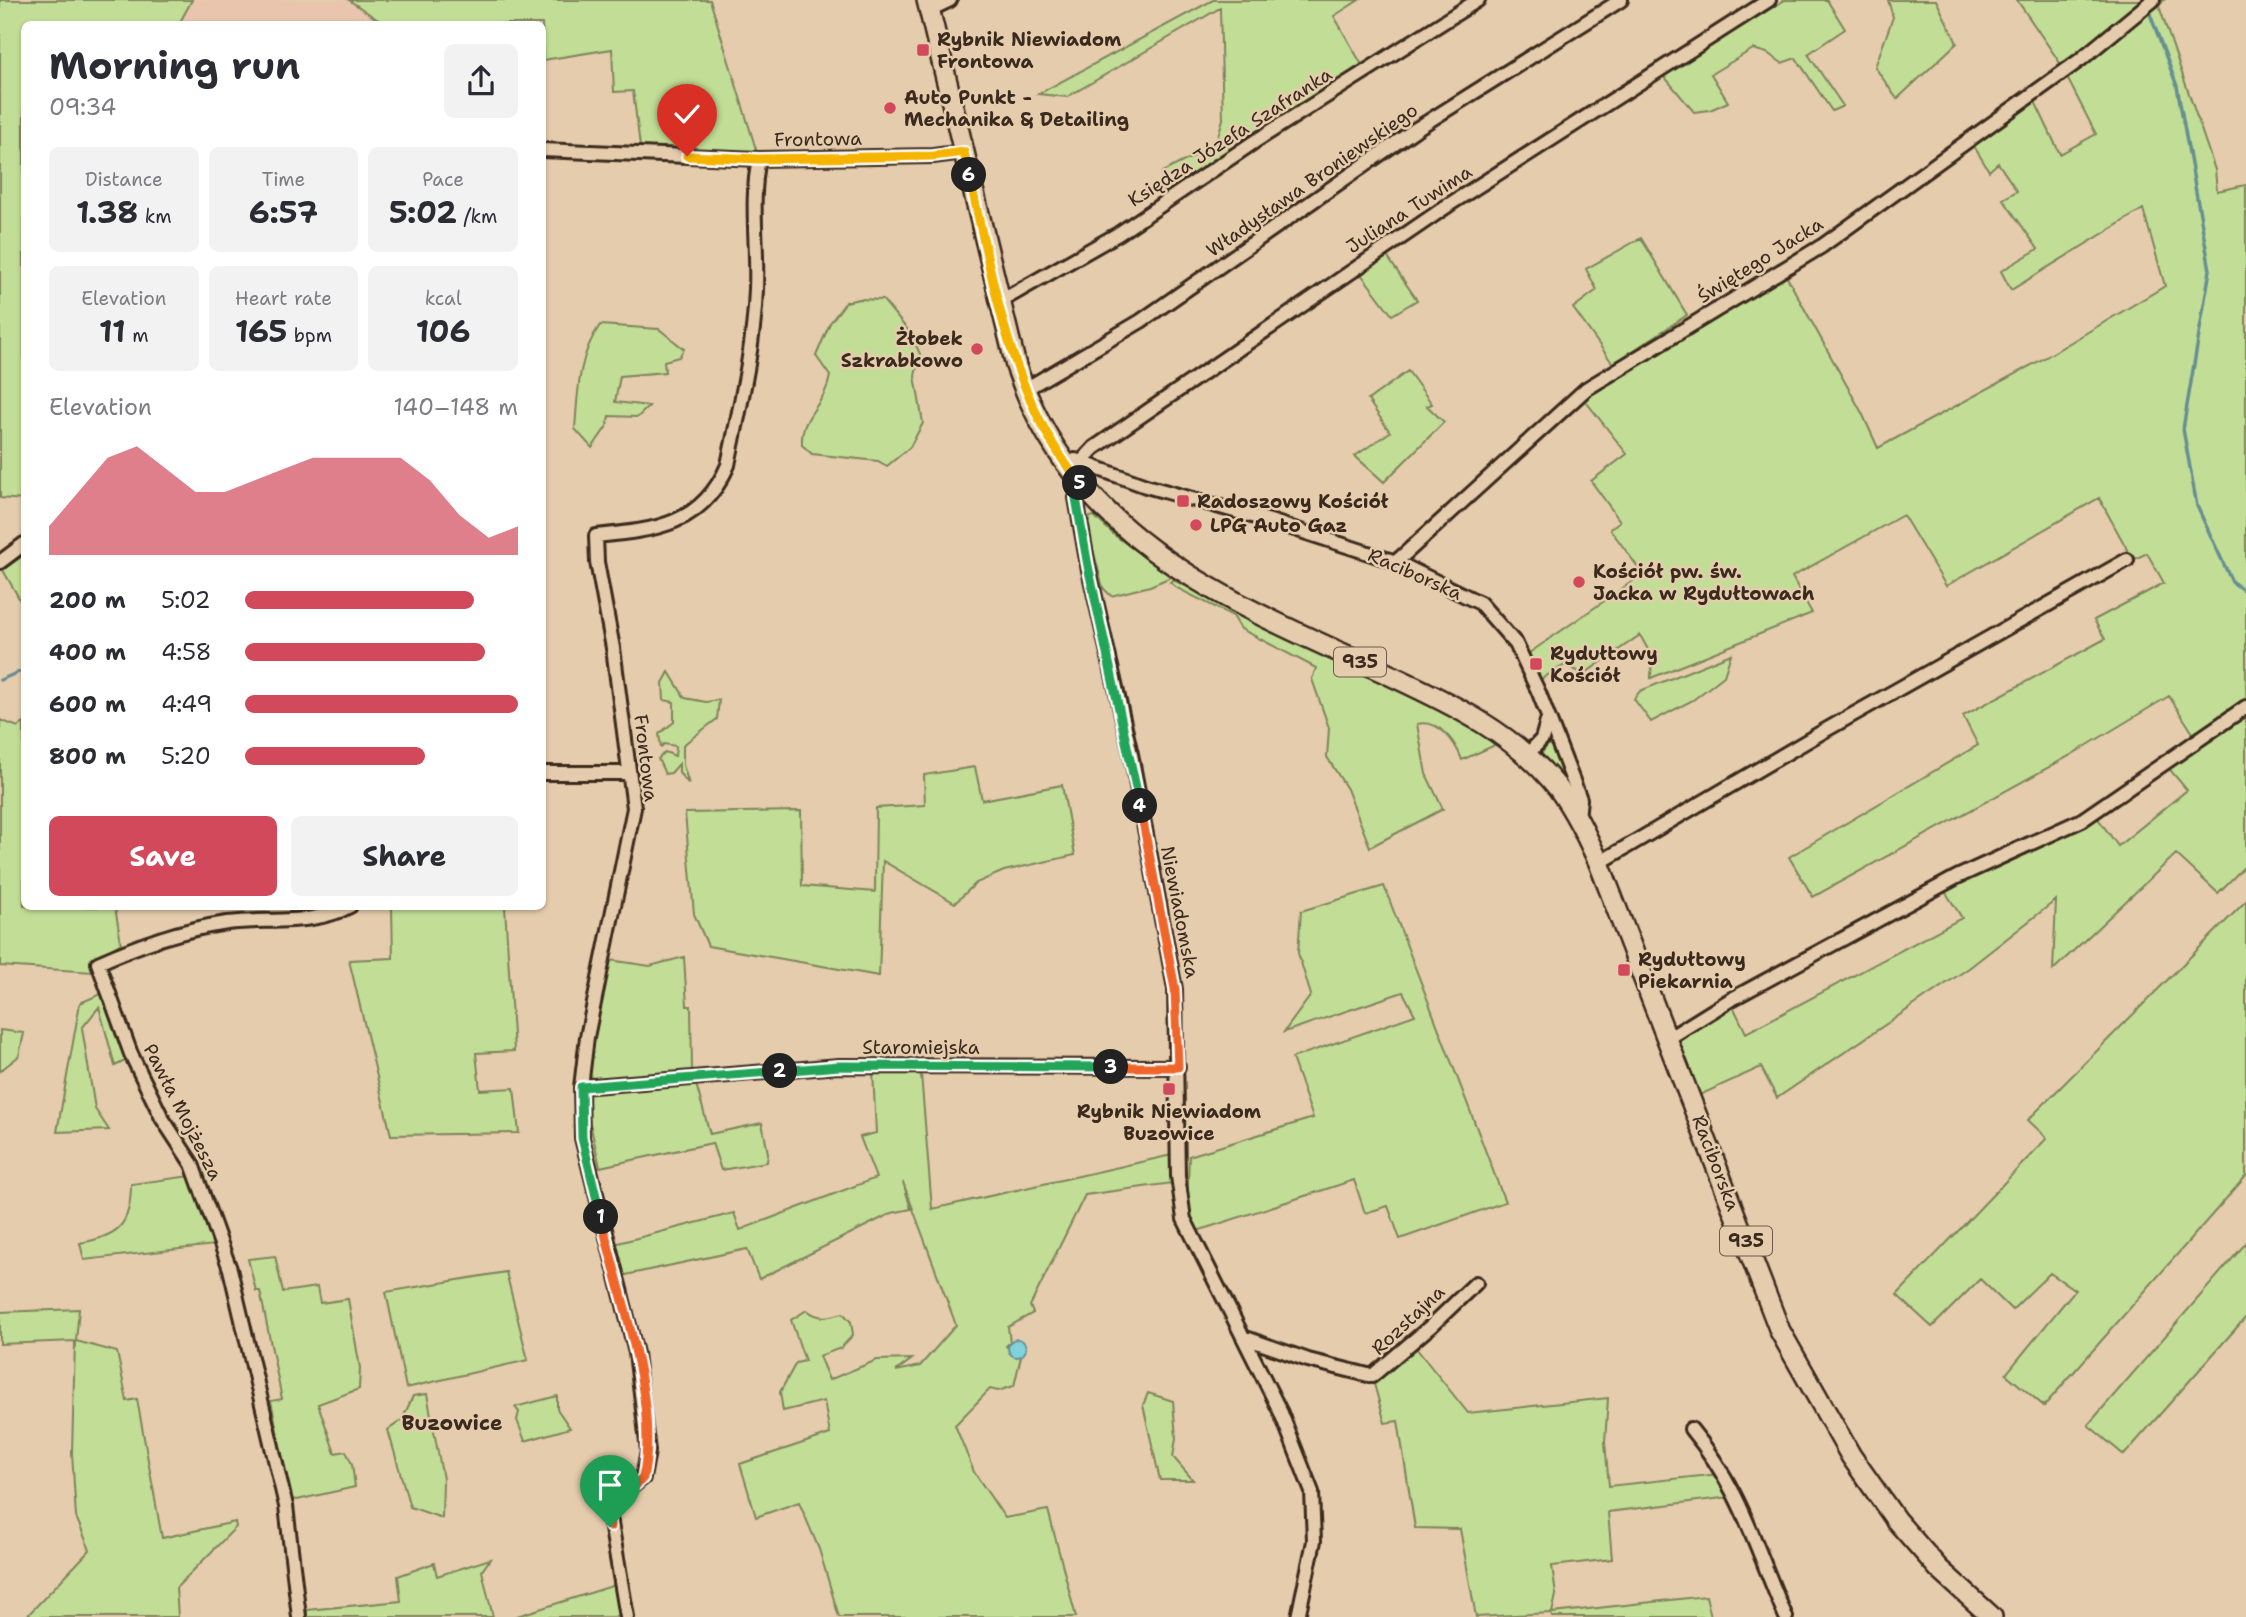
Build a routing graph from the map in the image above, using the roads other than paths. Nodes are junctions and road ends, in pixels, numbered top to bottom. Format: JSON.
{"nodes":[{"id":1,"x":950,"y":0,"type":"edge"},
{"id":2,"x":1478,"y":0,"type":"edge"},
{"id":3,"x":1621,"y":0,"type":"edge"},
{"id":4,"x":1769,"y":0,"type":"edge"},
{"id":5,"x":2153,"y":0,"type":"edge"},
{"id":6,"x":928,"y":5,"type":"edge"},
{"id":7,"x":546,"y":150,"type":"edge"},
{"id":8,"x":957,"y":153,"type":"junction"},
{"id":9,"x":759,"y":159,"type":"junction"},
{"id":10,"x":999,"y":302,"type":"junction"},
{"id":11,"x":1024,"y":390,"type":"junction"},
{"id":12,"x":1061,"y":458,"type":"junction"},
{"id":13,"x":1081,"y":462,"type":"junction"},
{"id":14,"x":1082,"y":485,"type":"junction"},
{"id":15,"x":21,"y":546,"type":"edge"},
{"id":16,"x":2127,"y":560,"type":"dead end"},
{"id":17,"x":0,"y":562,"type":"edge"},
{"id":18,"x":1396,"y":562,"type":"junction"},
{"id":19,"x":2246,"y":708,"type":"edge"},
{"id":20,"x":1548,"y":718,"type":"junction"},
{"id":21,"x":1526,"y":756,"type":"junction"},
{"id":22,"x":546,"y":773,"type":"edge"},
{"id":23,"x":627,"y":773,"type":"junction"},
{"id":24,"x":1578,"y":819,"type":"junction"},
{"id":25,"x":1599,"y":863,"type":"junction"},
{"id":26,"x":340,"y":910,"type":"edge"},
{"id":27,"x":1669,"y":1038,"type":"junction"},
{"id":28,"x":1178,"y":1067,"type":"junction"},
{"id":29,"x":581,"y":1087,"type":"junction"},
{"id":30,"x":1476,"y":1283,"type":"dead end"},
{"id":31,"x":1242,"y":1337,"type":"junction"},
{"id":32,"x":1690,"y":1429,"type":"dead end"},
{"id":33,"x":299,"y":1617,"type":"edge"},
{"id":34,"x":628,"y":1617,"type":"edge"},
{"id":35,"x":1298,"y":1617,"type":"edge"},
{"id":36,"x":1786,"y":1617,"type":"edge"},
{"id":37,"x":1992,"y":1617,"type":"edge"}],
"edges":[{"from":1,"to":6,"type":"street"},
{"from":2,"to":10,"type":"street","name":"Księdza Józefa Szafranka"},
{"from":3,"to":11,"type":"street","name":"Władysława Broniewskiego"},
{"from":4,"to":13,"type":"street","name":"Juliana Tuwima"},
{"from":5,"to":18,"type":"street","name":"Świętego Jacka"},
{"from":6,"to":8,"type":"main road","name":"Raciborska","number":"935"},
{"from":7,"to":9,"type":"street"},
{"from":8,"to":9,"type":"street","name":"Frontowa"},
{"from":8,"to":10,"type":"main road","name":"Raciborska","number":"935"},
{"from":9,"to":23,"type":"street","name":"Frontowa"},
{"from":10,"to":11,"type":"main road","name":"Raciborska","number":"935"},
{"from":11,"to":12,"type":"main road","name":"Raciborska","number":"935"},
{"from":12,"to":13,"type":"street","name":"Raciborska"},
{"from":12,"to":14,"type":"main road","name":"Raciborska","number":"935"},
{"from":13,"to":18,"type":"street","name":"Raciborska"},
{"from":14,"to":21,"type":"main road","name":"Raciborska","number":"935"},
{"from":14,"to":28,"type":"street","name":"Niewiadomska"},
{"from":15,"to":17,"type":"street"},
{"from":16,"to":25,"type":"street"},
{"from":18,"to":20,"type":"street","name":"Raciborska"},
{"from":19,"to":27,"type":"street"},
{"from":20,"to":21,"type":"street"},
{"from":20,"to":24,"type":"street","name":"Raciborska"},
{"from":21,"to":24,"type":"main road","name":"Raciborska","number":"935"},
{"from":22,"to":23,"type":"street"},
{"from":23,"to":29,"type":"street","name":"Frontowa"},
{"from":24,"to":25,"type":"main road","name":"Raciborska","number":"935"},
{"from":25,"to":27,"type":"main road","name":"Raciborska","number":"935"},
{"from":26,"to":33,"type":"street","name":"Pawła Mojżesza"},
{"from":27,"to":37,"type":"main road","name":"Raciborska","number":"935"},
{"from":28,"to":29,"type":"street","name":"Staromiejska"},
{"from":28,"to":31,"type":"street","name":"Niewiadomska"},
{"from":29,"to":34,"type":"street","name":"Frontowa"},
{"from":30,"to":31,"type":"street","name":"Rozstajna"},
{"from":31,"to":35,"type":"street","name":"Niewiadomska"},
{"from":32,"to":36,"type":"street"}]}
